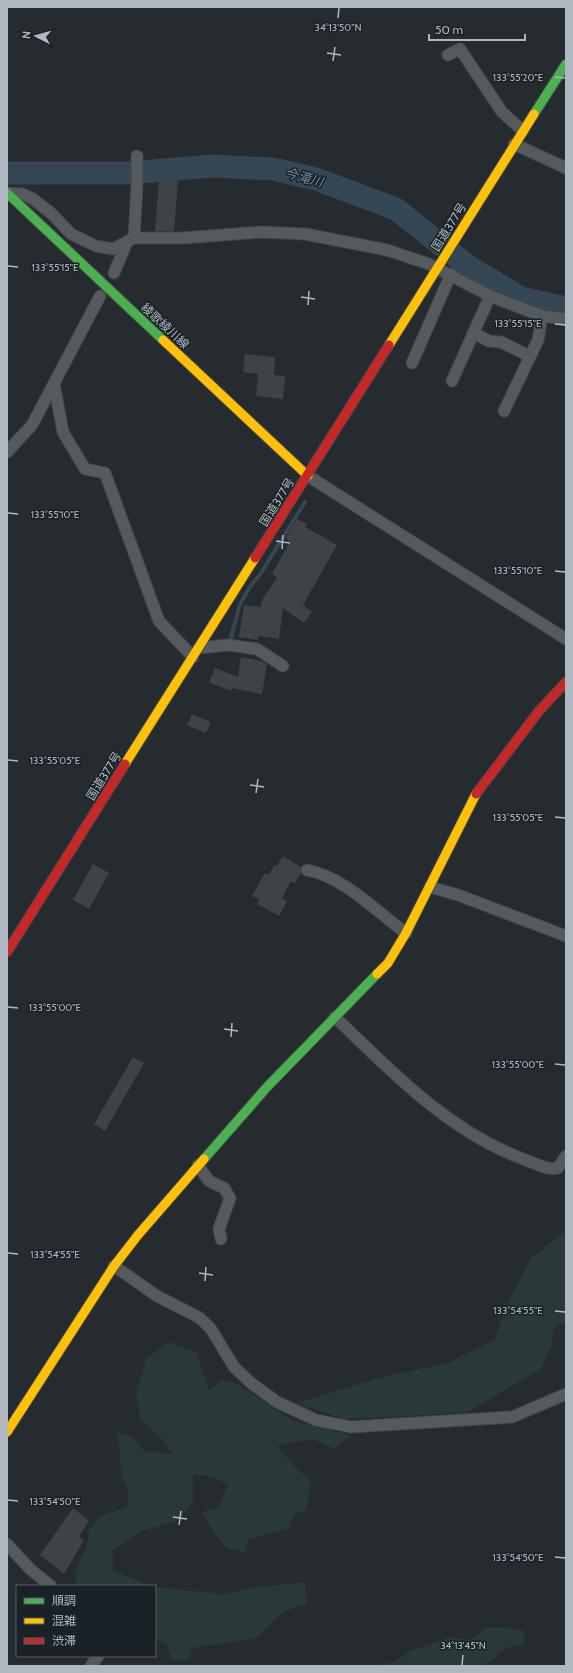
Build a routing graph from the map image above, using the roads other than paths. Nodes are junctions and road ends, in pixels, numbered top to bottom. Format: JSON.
{"nodes":[{"id":1,"x":448,"y":55,"type":"dead end"},
{"id":2,"x":566,"y":64,"type":"edge"},
{"id":3,"x":522,"y":131,"type":"junction"},
{"id":4,"x":514,"y":144,"type":"junction"},
{"id":5,"x":137,"y":156,"type":"dead end"},
{"id":6,"x":566,"y":168,"type":"edge"},
{"id":7,"x":8,"y":193,"type":"edge"},
{"id":8,"x":130,"y":240,"type":"junction"},
{"id":9,"x":438,"y":268,"type":"junction"},
{"id":10,"x":114,"y":273,"type":"dead end"},
{"id":11,"x":451,"y":274,"type":"junction"},
{"id":12,"x":100,"y":296,"type":"dead end"},
{"id":13,"x":490,"y":296,"type":"junction"},
{"id":14,"x":542,"y":316,"type":"junction"},
{"id":15,"x":566,"y":319,"type":"edge"},
{"id":16,"x":474,"y":333,"type":"junction"},
{"id":17,"x":529,"y":356,"type":"junction"},
{"id":18,"x":412,"y":363,"type":"dead end"},
{"id":19,"x":452,"y":381,"type":"dead end"},
{"id":20,"x":54,"y":384,"type":"junction"},
{"id":21,"x":504,"y":411,"type":"dead end"},
{"id":22,"x":7,"y":452,"type":"edge"},
{"id":23,"x":308,"y":476,"type":"junction"},
{"id":24,"x":566,"y":639,"type":"edge"},
{"id":25,"x":196,"y":652,"type":"junction"},
{"id":26,"x":283,"y":666,"type":"dead end"},
{"id":27,"x":566,"y":682,"type":"edge"},
{"id":28,"x":307,"y":870,"type":"dead end"},
{"id":29,"x":430,"y":887,"type":"junction"},
{"id":30,"x":406,"y":933,"type":"junction"},
{"id":31,"x":566,"y":936,"type":"edge"},
{"id":32,"x":7,"y":952,"type":"edge"},
{"id":33,"x":335,"y":1017,"type":"junction"},
{"id":34,"x":566,"y":1156,"type":"edge"},
{"id":35,"x":198,"y":1165,"type":"junction"},
{"id":36,"x":221,"y":1239,"type":"dead end"},
{"id":37,"x":114,"y":1266,"type":"junction"},
{"id":38,"x":566,"y":1394,"type":"edge"},
{"id":39,"x":7,"y":1432,"type":"edge"},
{"id":40,"x":7,"y":1544,"type":"edge"},
{"id":41,"x":50,"y":1585,"type":"edge"},
{"id":42,"x":97,"y":1657,"type":"edge"},
{"id":43,"x":91,"y":1666,"type":"edge"}],
"edges":[{"from":1,"to":3,"type":"street"},
{"from":2,"to":3,"type":"main road","name":"国道377号"},
{"from":3,"to":4,"type":"main road","name":"国道377号"},
{"from":4,"to":6,"type":"street"},
{"from":4,"to":9,"type":"main road","name":"国道377号"},
{"from":5,"to":8,"type":"street"},
{"from":7,"to":8,"type":"street"},
{"from":7,"to":23,"type":"main road","name":"綾歌綾川線"},
{"from":8,"to":9,"type":"street"},
{"from":8,"to":10,"type":"street"},
{"from":9,"to":11,"type":"street"},
{"from":9,"to":23,"type":"main road","name":"国道377号"},
{"from":11,"to":13,"type":"street"},
{"from":11,"to":18,"type":"street"},
{"from":12,"to":20,"type":"street"},
{"from":13,"to":14,"type":"street"},
{"from":13,"to":16,"type":"street"},
{"from":14,"to":15,"type":"street"},
{"from":14,"to":17,"type":"street"},
{"from":16,"to":17,"type":"street"},
{"from":16,"to":19,"type":"street"},
{"from":17,"to":21,"type":"street"},
{"from":20,"to":22,"type":"street"},
{"from":20,"to":25,"type":"street"},
{"from":23,"to":24,"type":"street"},
{"from":23,"to":25,"type":"main road","name":"国道377号"},
{"from":25,"to":26,"type":"street"},
{"from":25,"to":32,"type":"main road","name":"国道377号"},
{"from":27,"to":29,"type":"main road"},
{"from":28,"to":30,"type":"street"},
{"from":29,"to":30,"type":"main road"},
{"from":29,"to":31,"type":"street"},
{"from":30,"to":33,"type":"main road"},
{"from":33,"to":34,"type":"street"},
{"from":33,"to":35,"type":"main road"},
{"from":35,"to":36,"type":"street"},
{"from":35,"to":37,"type":"main road"},
{"from":37,"to":38,"type":"street"},
{"from":37,"to":39,"type":"main road"},
{"from":40,"to":41,"type":"street"},
{"from":42,"to":43,"type":"street"}]}
